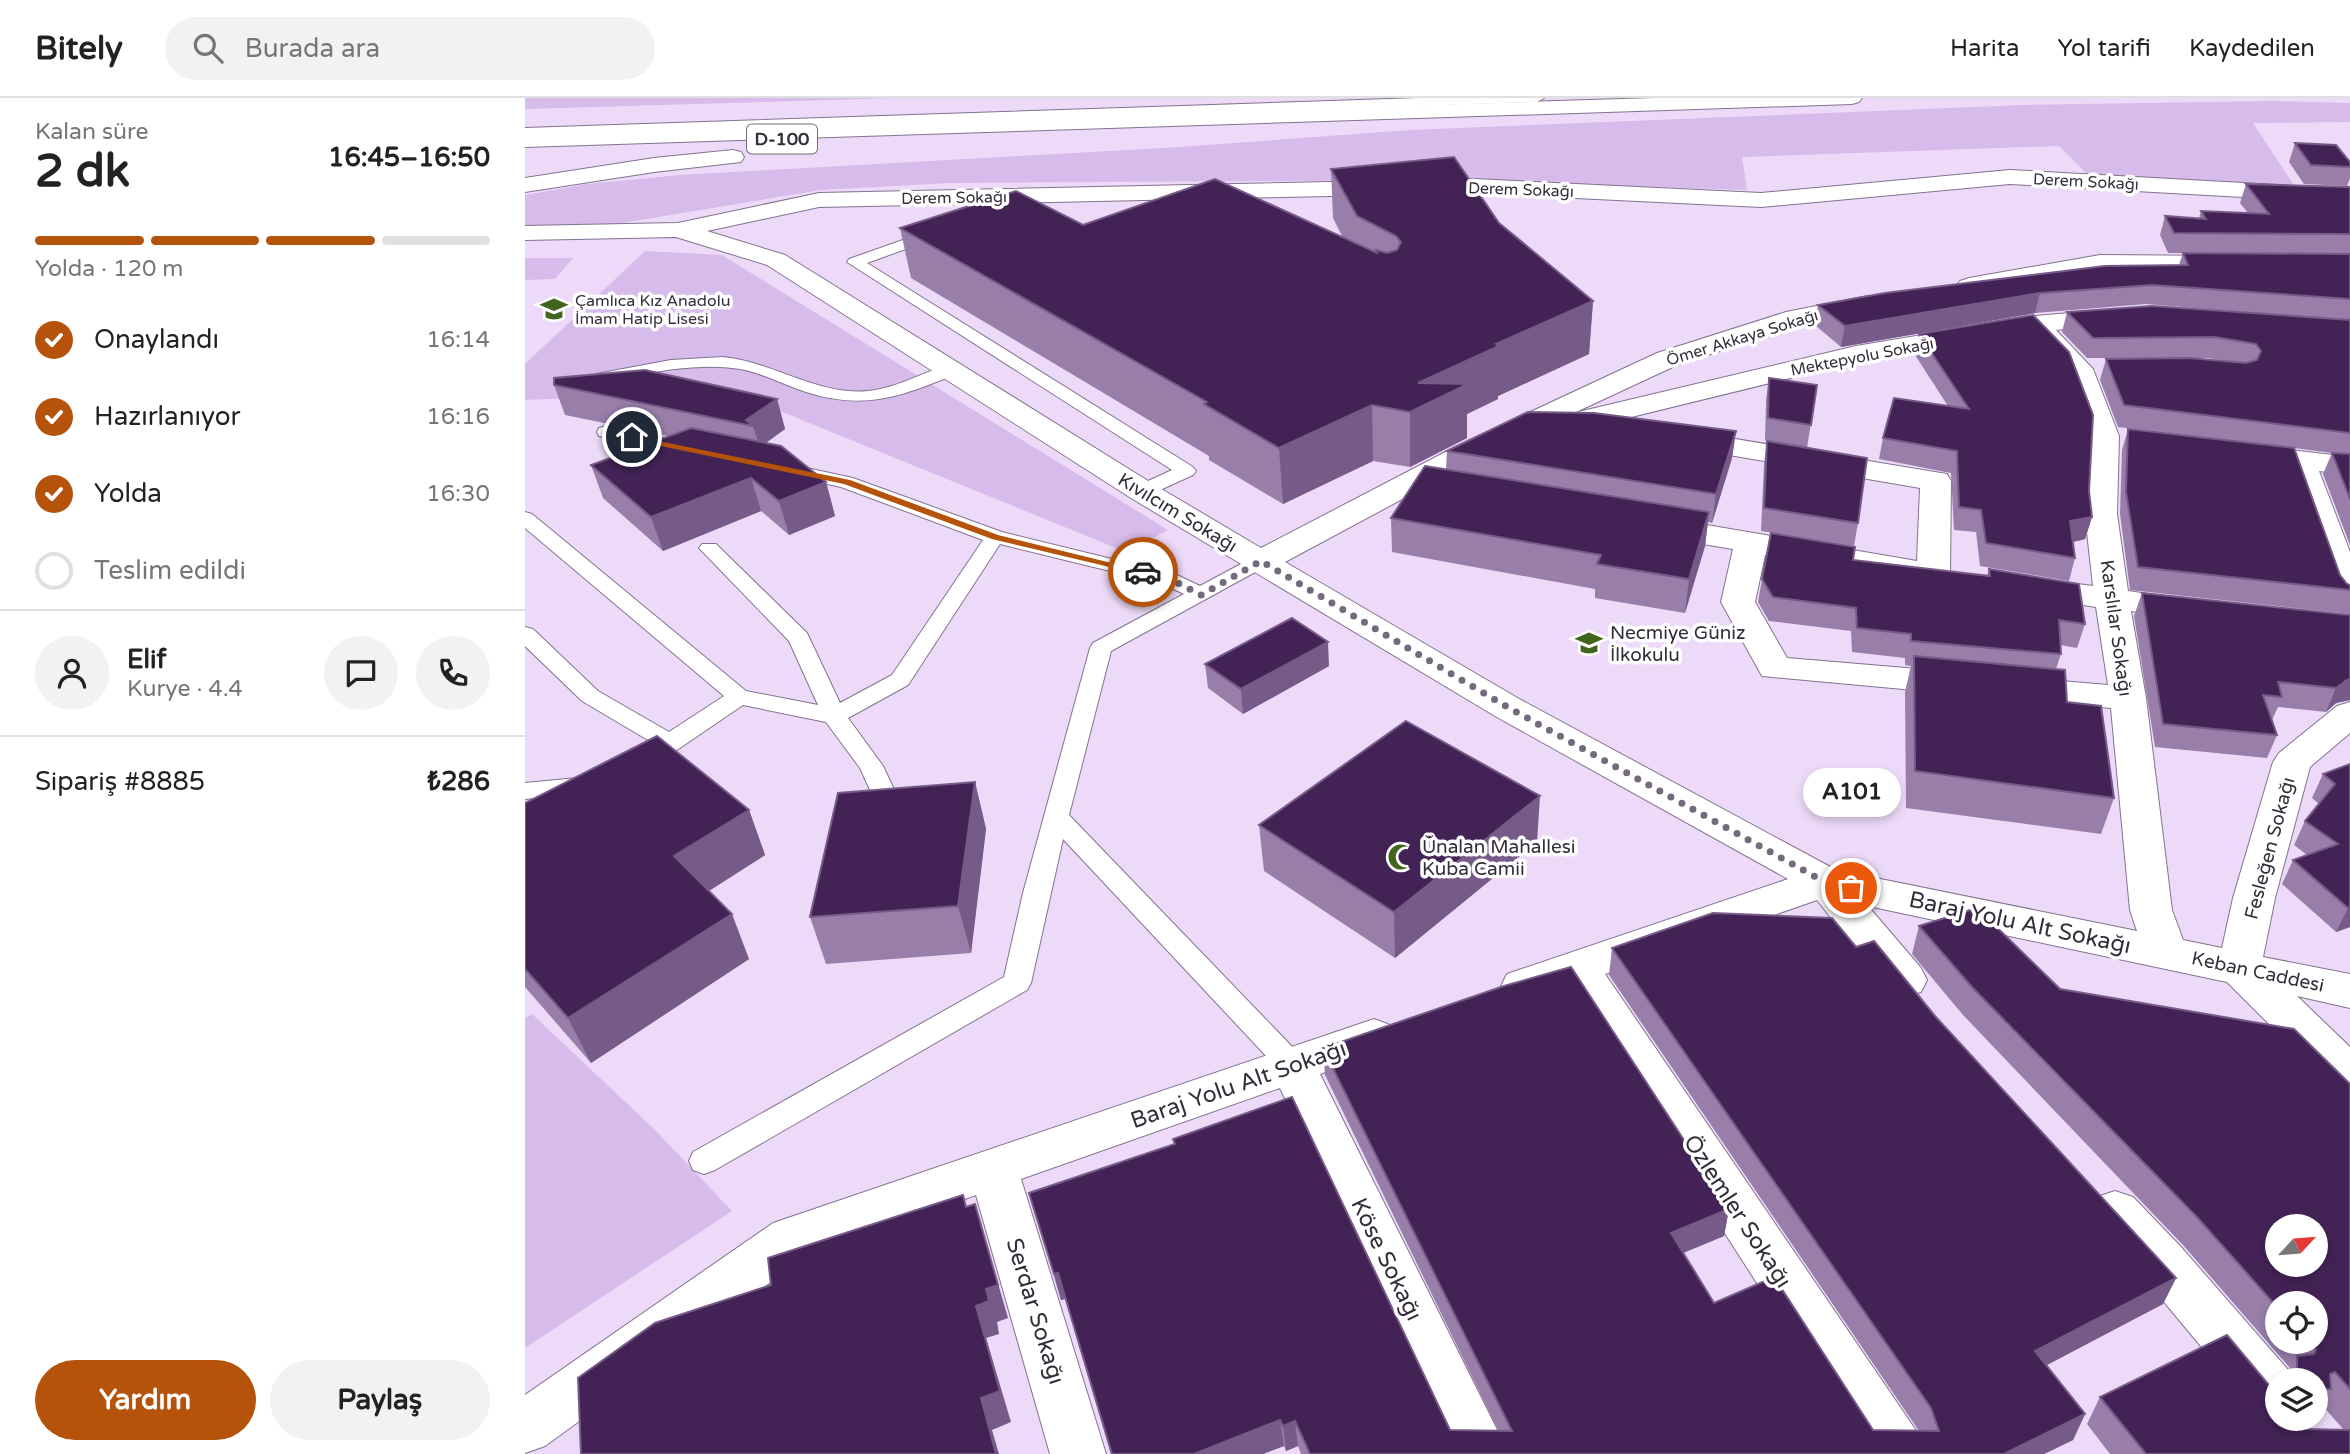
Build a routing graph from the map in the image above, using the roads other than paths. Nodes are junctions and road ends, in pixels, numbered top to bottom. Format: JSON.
{"nodes":[{"id":1,"x":1130,"y":98,"type":"edge"},
{"id":2,"x":1380,"y":98,"type":"edge"},
{"id":3,"x":1852,"y":98,"type":"edge"},
{"id":4,"x":1538,"y":103,"type":"edge"},
{"id":5,"x":525,"y":116,"type":"edge"},
{"id":6,"x":1038,"y":123,"type":"junction"},
{"id":7,"x":525,"y":124,"type":"edge"},
{"id":8,"x":525,"y":132,"type":"edge"},
{"id":9,"x":525,"y":140,"type":"edge"},
{"id":10,"x":806,"y":153,"type":"dead end"},
{"id":11,"x":751,"y":156,"type":"dead end"},
{"id":12,"x":525,"y":161,"type":"edge"},
{"id":13,"x":525,"y":185,"type":"edge"},
{"id":14,"x":2226,"y":189,"type":"junction"},
{"id":15,"x":2350,"y":196,"type":"edge"},
{"id":16,"x":2242,"y":213,"type":"edge"},
{"id":17,"x":678,"y":230,"type":"junction"},
{"id":18,"x":525,"y":233,"type":"edge"},
{"id":19,"x":944,"y":233,"type":"edge"},
{"id":20,"x":2251,"y":263,"type":"edge"},
{"id":21,"x":1942,"y":290,"type":"edge"},
{"id":22,"x":1889,"y":300,"type":"edge"},
{"id":23,"x":2146,"y":315,"type":"edge"},
{"id":24,"x":2035,"y":324,"type":"junction"},
{"id":25,"x":950,"y":370,"type":"junction"},
{"id":26,"x":596,"y":380,"type":"edge"},
{"id":27,"x":1561,"y":425,"type":"junction"},
{"id":28,"x":606,"y":432,"type":"dead end"},
{"id":29,"x":2222,"y":450,"type":"edge"},
{"id":30,"x":697,"y":451,"type":"edge"},
{"id":31,"x":1467,"y":453,"type":"junction"},
{"id":32,"x":2300,"y":460,"type":"junction"},
{"id":33,"x":763,"y":465,"type":"edge"},
{"id":34,"x":2350,"y":466,"type":"edge"},
{"id":35,"x":1407,"y":484,"type":"junction"},
{"id":36,"x":1142,"y":491,"type":"junction"},
{"id":37,"x":1462,"y":494,"type":"edge"},
{"id":38,"x":525,"y":518,"type":"edge"},
{"id":39,"x":1627,"y":521,"type":"edge"},
{"id":40,"x":995,"y":537,"type":"junction"},
{"id":41,"x":1751,"y":542,"type":"junction"},
{"id":42,"x":709,"y":548,"type":"dead end"},
{"id":43,"x":1261,"y":561,"type":"junction"},
{"id":44,"x":2001,"y":584,"type":"edge"},
{"id":45,"x":1201,"y":595,"type":"junction"},
{"id":46,"x":2112,"y":601,"type":"junction"},
{"id":47,"x":2218,"y":612,"type":"edge"},
{"id":48,"x":2346,"y":616,"type":"edge"},
{"id":49,"x":525,"y":634,"type":"edge"},
{"id":50,"x":739,"y":697,"type":"junction"},
{"id":51,"x":2128,"y":698,"type":"junction"},
{"id":52,"x":2350,"y":714,"type":"edge"},
{"id":53,"x":834,"y":716,"type":"junction"},
{"id":54,"x":670,"y":743,"type":"junction"},
{"id":55,"x":525,"y":791,"type":"edge"},
{"id":56,"x":1056,"y":816,"type":"junction"},
{"id":57,"x":896,"y":820,"type":"edge"},
{"id":58,"x":1825,"y":882,"type":"junction"},
{"id":59,"x":2165,"y":952,"type":"junction"},
{"id":60,"x":1577,"y":967,"type":"junction"},
{"id":61,"x":2239,"y":967,"type":"junction"},
{"id":62,"x":2350,"y":991,"type":"edge"},
{"id":63,"x":1486,"y":998,"type":"edge"},
{"id":64,"x":1928,"y":1008,"type":"edge"},
{"id":65,"x":1409,"y":1025,"type":"edge"},
{"id":66,"x":1292,"y":1065,"type":"junction"},
{"id":67,"x":2350,"y":1076,"type":"edge"},
{"id":68,"x":704,"y":1161,"type":"dead end"},
{"id":69,"x":993,"y":1168,"type":"junction"},
{"id":70,"x":2087,"y":1182,"type":"edge"},
{"id":71,"x":2265,"y":1384,"type":"edge"},
{"id":72,"x":525,"y":1427,"type":"edge"},
{"id":73,"x":1078,"y":1454,"type":"edge"},
{"id":74,"x":1481,"y":1454,"type":"edge"},
{"id":75,"x":1899,"y":1454,"type":"edge"}],
"edges":[{"from":1,"to":5,"type":"main road"},
{"from":2,"to":7,"type":"lane"},
{"from":3,"to":4,"type":"main road"},
{"from":4,"to":6,"type":"main road"},
{"from":4,"to":8,"type":"lane"},
{"from":4,"to":10,"type":"main road"},
{"from":6,"to":9,"type":"main road"},
{"from":6,"to":12,"type":"main road","number":"D-100"},
{"from":11,"to":13,"type":"main road"},
{"from":14,"to":15,"type":"main road","name":"Derem Sokağı"},
{"from":14,"to":16,"type":"main road"},
{"from":14,"to":17,"type":"main road","name":"Derem Sokağı"},
{"from":17,"to":18,"type":"main road","name":"Derem Sokağı"},
{"from":17,"to":25,"type":"main road","name":"Kıvılcım Sokağı"},
{"from":19,"to":36,"type":"lane"},
{"from":20,"to":21,"type":"main road"},
{"from":22,"to":31,"type":"main road","name":"Ömer Akkaya Sokağı"},
{"from":23,"to":24,"type":"main road","name":"Mektepyolu Sokağı"},
{"from":24,"to":27,"type":"main road","name":"Mektepyolu Sokağı"},
{"from":24,"to":46,"type":"main road","name":"Karslılar Sokağı"},
{"from":25,"to":26,"type":"lane"},
{"from":25,"to":36,"type":"main road","name":"Kıvılcım Sokağı"},
{"from":27,"to":31,"type":"main road","name":"Mektepyolu Sokağı"},
{"from":27,"to":41,"type":"main road"},
{"from":28,"to":30,"type":"lane"},
{"from":29,"to":32,"type":"main road"},
{"from":31,"to":35,"type":"main road","name":"Ömer Akkaya Sokağı"},
{"from":32,"to":34,"type":"main road"},
{"from":32,"to":48,"type":"main road"},
{"from":33,"to":40,"type":"lane"},
{"from":35,"to":37,"type":"main road"},
{"from":35,"to":43,"type":"main road","name":"Ömer Akkaya Sokağı"},
{"from":36,"to":43,"type":"main road","name":"Kıvılcım Sokağı"},
{"from":38,"to":50,"type":"lane"},
{"from":39,"to":41,"type":"main road"},
{"from":40,"to":45,"type":"lane"},
{"from":40,"to":53,"type":"lane"},
{"from":41,"to":51,"type":"main road"},
{"from":42,"to":53,"type":"lane"},
{"from":43,"to":45,"type":"lane"},
{"from":43,"to":58,"type":"main road","name":"Kıvılcım Sokağı"},
{"from":44,"to":46,"type":"main road"},
{"from":45,"to":56,"type":"lane"},
{"from":46,"to":47,"type":"main road"},
{"from":46,"to":51,"type":"main road","name":"Karslılar Sokağı"},
{"from":49,"to":54,"type":"lane"},
{"from":50,"to":53,"type":"lane"},
{"from":50,"to":54,"type":"lane"},
{"from":51,"to":59,"type":"main road","name":"Karslılar Sokağı"},
{"from":52,"to":61,"type":"main road","name":"Fesleğen Sokağı"},
{"from":53,"to":57,"type":"lane"},
{"from":54,"to":55,"type":"lane"},
{"from":56,"to":66,"type":"lane"},
{"from":56,"to":68,"type":"lane"},
{"from":58,"to":59,"type":"main road","name":"Baraj Yolu Alt Sokağı"},
{"from":58,"to":60,"type":"main road"},
{"from":58,"to":64,"type":"main road"},
{"from":59,"to":61,"type":"main road","name":"Keban Caddesi"},
{"from":60,"to":63,"type":"main road"},
{"from":60,"to":75,"type":"main road","name":"Özlemler Sokağı"},
{"from":61,"to":62,"type":"main road","name":"Keban Caddesi"},
{"from":61,"to":67,"type":"main road"},
{"from":65,"to":66,"type":"main road","name":"Baraj Yolu Alt Sokağı"},
{"from":66,"to":69,"type":"main road","name":"Baraj Yolu Alt Sokağı"},
{"from":66,"to":74,"type":"main road","name":"Köse Sokağı"},
{"from":69,"to":72,"type":"main road","name":"Baraj Yolu Alt Sokağı"},
{"from":69,"to":73,"type":"main road","name":"Serdar Sokağı"},
{"from":70,"to":71,"type":"main road"}]}
